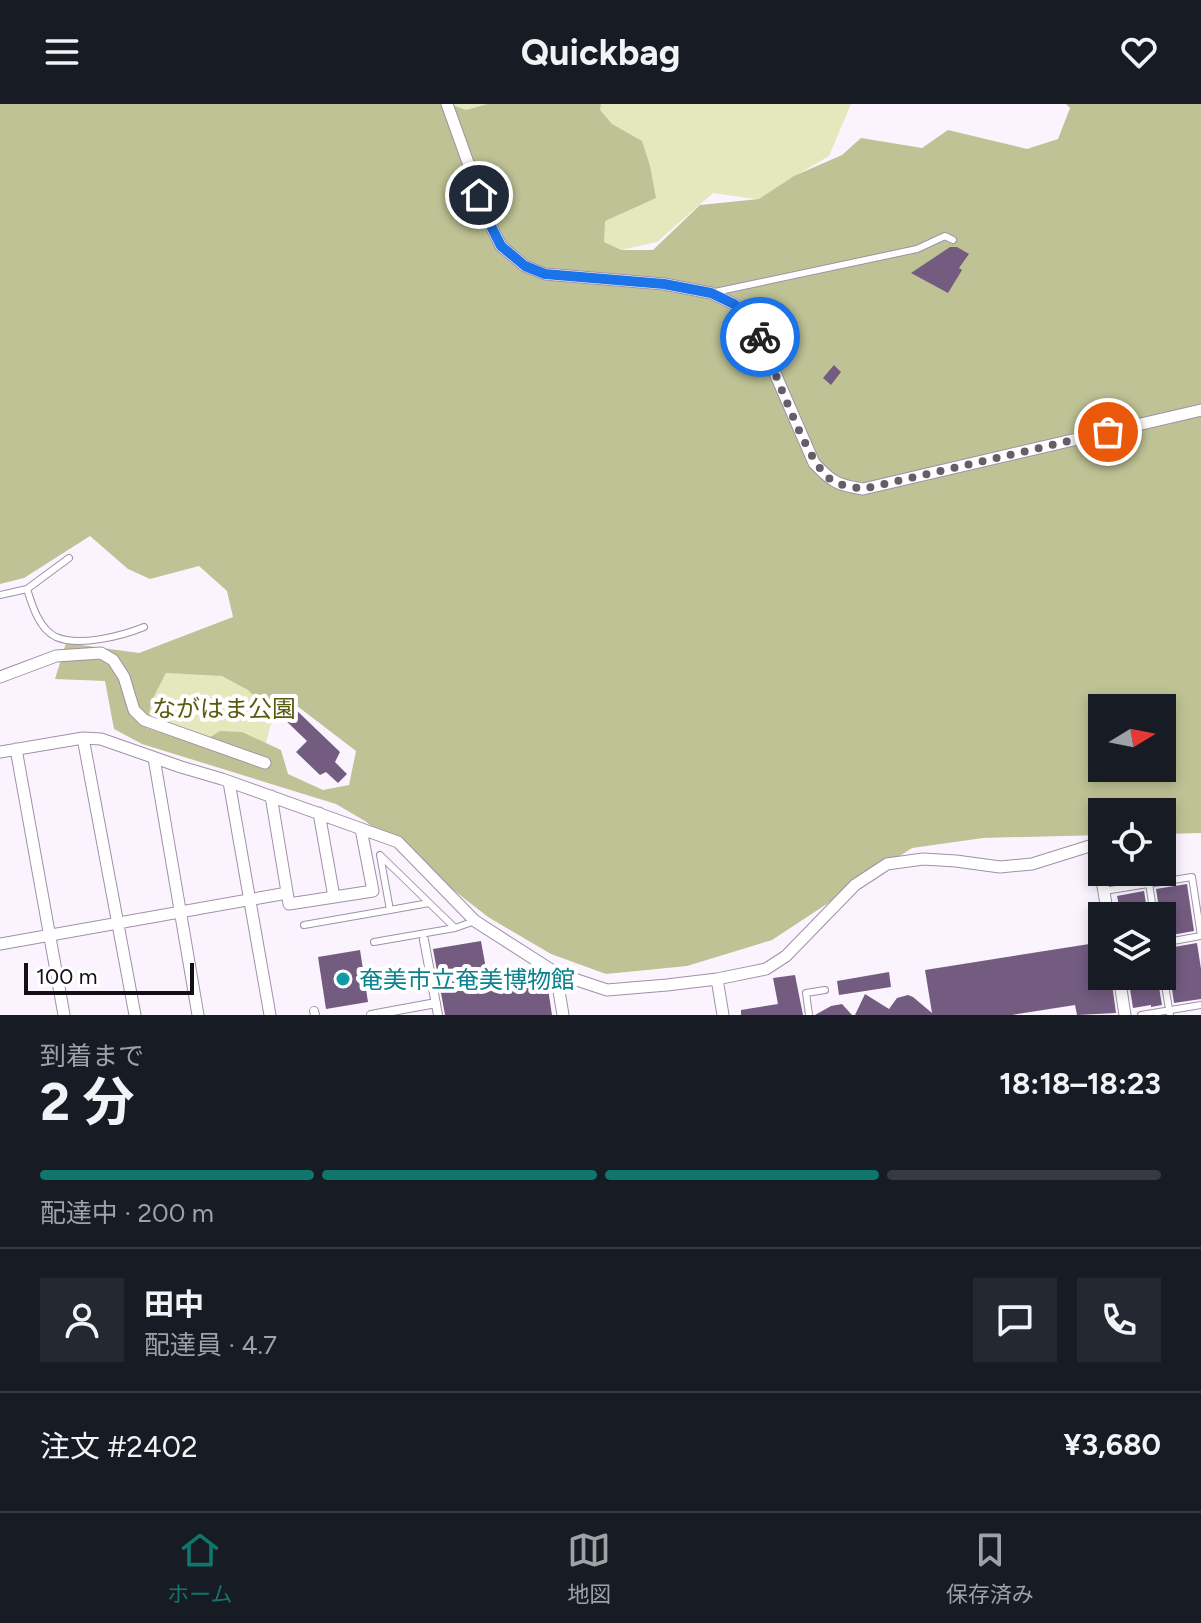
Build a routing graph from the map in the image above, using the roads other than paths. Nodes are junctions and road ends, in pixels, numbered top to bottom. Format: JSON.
{"nodes":[{"id":1,"x":447,"y":104,"type":"edge"},
{"id":2,"x":953,"y":240,"type":"dead end"},
{"id":3,"x":711,"y":293,"type":"junction"},
{"id":4,"x":1201,"y":410,"type":"edge"},
{"id":5,"x":69,"y":558,"type":"dead end"},
{"id":6,"x":27,"y":589,"type":"junction"},
{"id":7,"x":0,"y":595,"type":"edge"},
{"id":8,"x":144,"y":627,"type":"dead end"},
{"id":9,"x":0,"y":677,"type":"edge"},
{"id":10,"x":83,"y":738,"type":"junction"},
{"id":11,"x":16,"y":749,"type":"junction"},
{"id":12,"x":0,"y":752,"type":"edge"},
{"id":13,"x":154,"y":758,"type":"junction"},
{"id":14,"x":265,"y":763,"type":"dead end"},
{"id":15,"x":229,"y":782,"type":"junction"},
{"id":16,"x":271,"y":796,"type":"junction"},
{"id":17,"x":319,"y":813,"type":"junction"},
{"id":18,"x":361,"y":829,"type":"junction"},
{"id":19,"x":1176,"y":879,"type":"edge"},
{"id":20,"x":1132,"y":886,"type":"edge"},
{"id":21,"x":1104,"y":891,"type":"junction"},
{"id":22,"x":287,"y":893,"type":"junction"},
{"id":23,"x":334,"y":897,"type":"junction"},
{"id":24,"x":250,"y":899,"type":"junction"},
{"id":25,"x":1106,"y":902,"type":"edge"},
{"id":26,"x":429,"y":903,"type":"junction"},
{"id":27,"x":390,"y":910,"type":"junction"},
{"id":28,"x":181,"y":912,"type":"junction"},
{"id":29,"x":475,"y":921,"type":"junction"},
{"id":30,"x":118,"y":923,"type":"junction"},
{"id":31,"x":304,"y":925,"type":"dead end"},
{"id":32,"x":455,"y":928,"type":"junction"},
{"id":33,"x":50,"y":935,"type":"junction"},
{"id":34,"x":424,"y":940,"type":"dead end"},
{"id":35,"x":1176,"y":940,"type":"edge"},
{"id":36,"x":374,"y":942,"type":"dead end"},
{"id":37,"x":0,"y":944,"type":"edge"},
{"id":38,"x":556,"y":973,"type":"junction"},
{"id":39,"x":717,"y":979,"type":"junction"},
{"id":40,"x":825,"y":990,"type":"dead end"},
{"id":41,"x":1121,"y":990,"type":"edge"},
{"id":42,"x":1166,"y":990,"type":"edge"},
{"id":43,"x":436,"y":1003,"type":"junction"},
{"id":44,"x":1201,"y":1005,"type":"edge"},
{"id":45,"x":1169,"y":1013,"type":"edge"},
{"id":46,"x":64,"y":1015,"type":"edge"},
{"id":47,"x":135,"y":1015,"type":"edge"},
{"id":48,"x":198,"y":1015,"type":"edge"},
{"id":49,"x":270,"y":1015,"type":"edge"},
{"id":50,"x":371,"y":1015,"type":"edge"},
{"id":51,"x":438,"y":1015,"type":"edge"},
{"id":52,"x":563,"y":1015,"type":"edge"},
{"id":53,"x":723,"y":1015,"type":"edge"},
{"id":54,"x":809,"y":1015,"type":"edge"},
{"id":55,"x":1125,"y":1015,"type":"edge"},
{"id":56,"x":1141,"y":1015,"type":"edge"}],
"edges":[{"from":1,"to":3,"type":"street"},
{"from":2,"to":3,"type":"lane"},
{"from":3,"to":4,"type":"street"},
{"from":5,"to":6,"type":"lane"},
{"from":6,"to":7,"type":"lane"},
{"from":6,"to":8,"type":"lane"},
{"from":9,"to":14,"type":"street"},
{"from":10,"to":11,"type":"street"},
{"from":10,"to":13,"type":"street"},
{"from":10,"to":30,"type":"street"},
{"from":11,"to":12,"type":"street"},
{"from":11,"to":33,"type":"street"},
{"from":13,"to":15,"type":"street"},
{"from":13,"to":28,"type":"street"},
{"from":15,"to":16,"type":"street"},
{"from":15,"to":24,"type":"street"},
{"from":16,"to":17,"type":"street"},
{"from":16,"to":22,"type":"street"},
{"from":17,"to":18,"type":"street"},
{"from":17,"to":23,"type":"street"},
{"from":18,"to":23,"type":"street"},
{"from":18,"to":29,"type":"street"},
{"from":19,"to":35,"type":"lane"},
{"from":20,"to":21,"type":"lane"},
{"from":21,"to":25,"type":"street"},
{"from":21,"to":39,"type":"street"},
{"from":22,"to":23,"type":"street"},
{"from":22,"to":24,"type":"street"},
{"from":24,"to":28,"type":"street"},
{"from":24,"to":49,"type":"street"},
{"from":26,"to":27,"type":"lane"},
{"from":26,"to":27,"type":"lane"},
{"from":26,"to":32,"type":"lane"},
{"from":27,"to":31,"type":"lane"},
{"from":28,"to":30,"type":"street"},
{"from":28,"to":48,"type":"street"},
{"from":29,"to":32,"type":"lane"},
{"from":29,"to":38,"type":"street"},
{"from":30,"to":33,"type":"street"},
{"from":30,"to":47,"type":"street"},
{"from":32,"to":36,"type":"lane"},
{"from":33,"to":37,"type":"street"},
{"from":33,"to":46,"type":"street"},
{"from":34,"to":43,"type":"street"},
{"from":38,"to":39,"type":"street"},
{"from":38,"to":52,"type":"street"},
{"from":39,"to":53,"type":"street"},
{"from":40,"to":54,"type":"lane"},
{"from":41,"to":55,"type":"street"},
{"from":42,"to":45,"type":"lane"},
{"from":43,"to":50,"type":"street"},
{"from":43,"to":51,"type":"street"},
{"from":44,"to":45,"type":"lane"},
{"from":45,"to":56,"type":"lane"}]}
